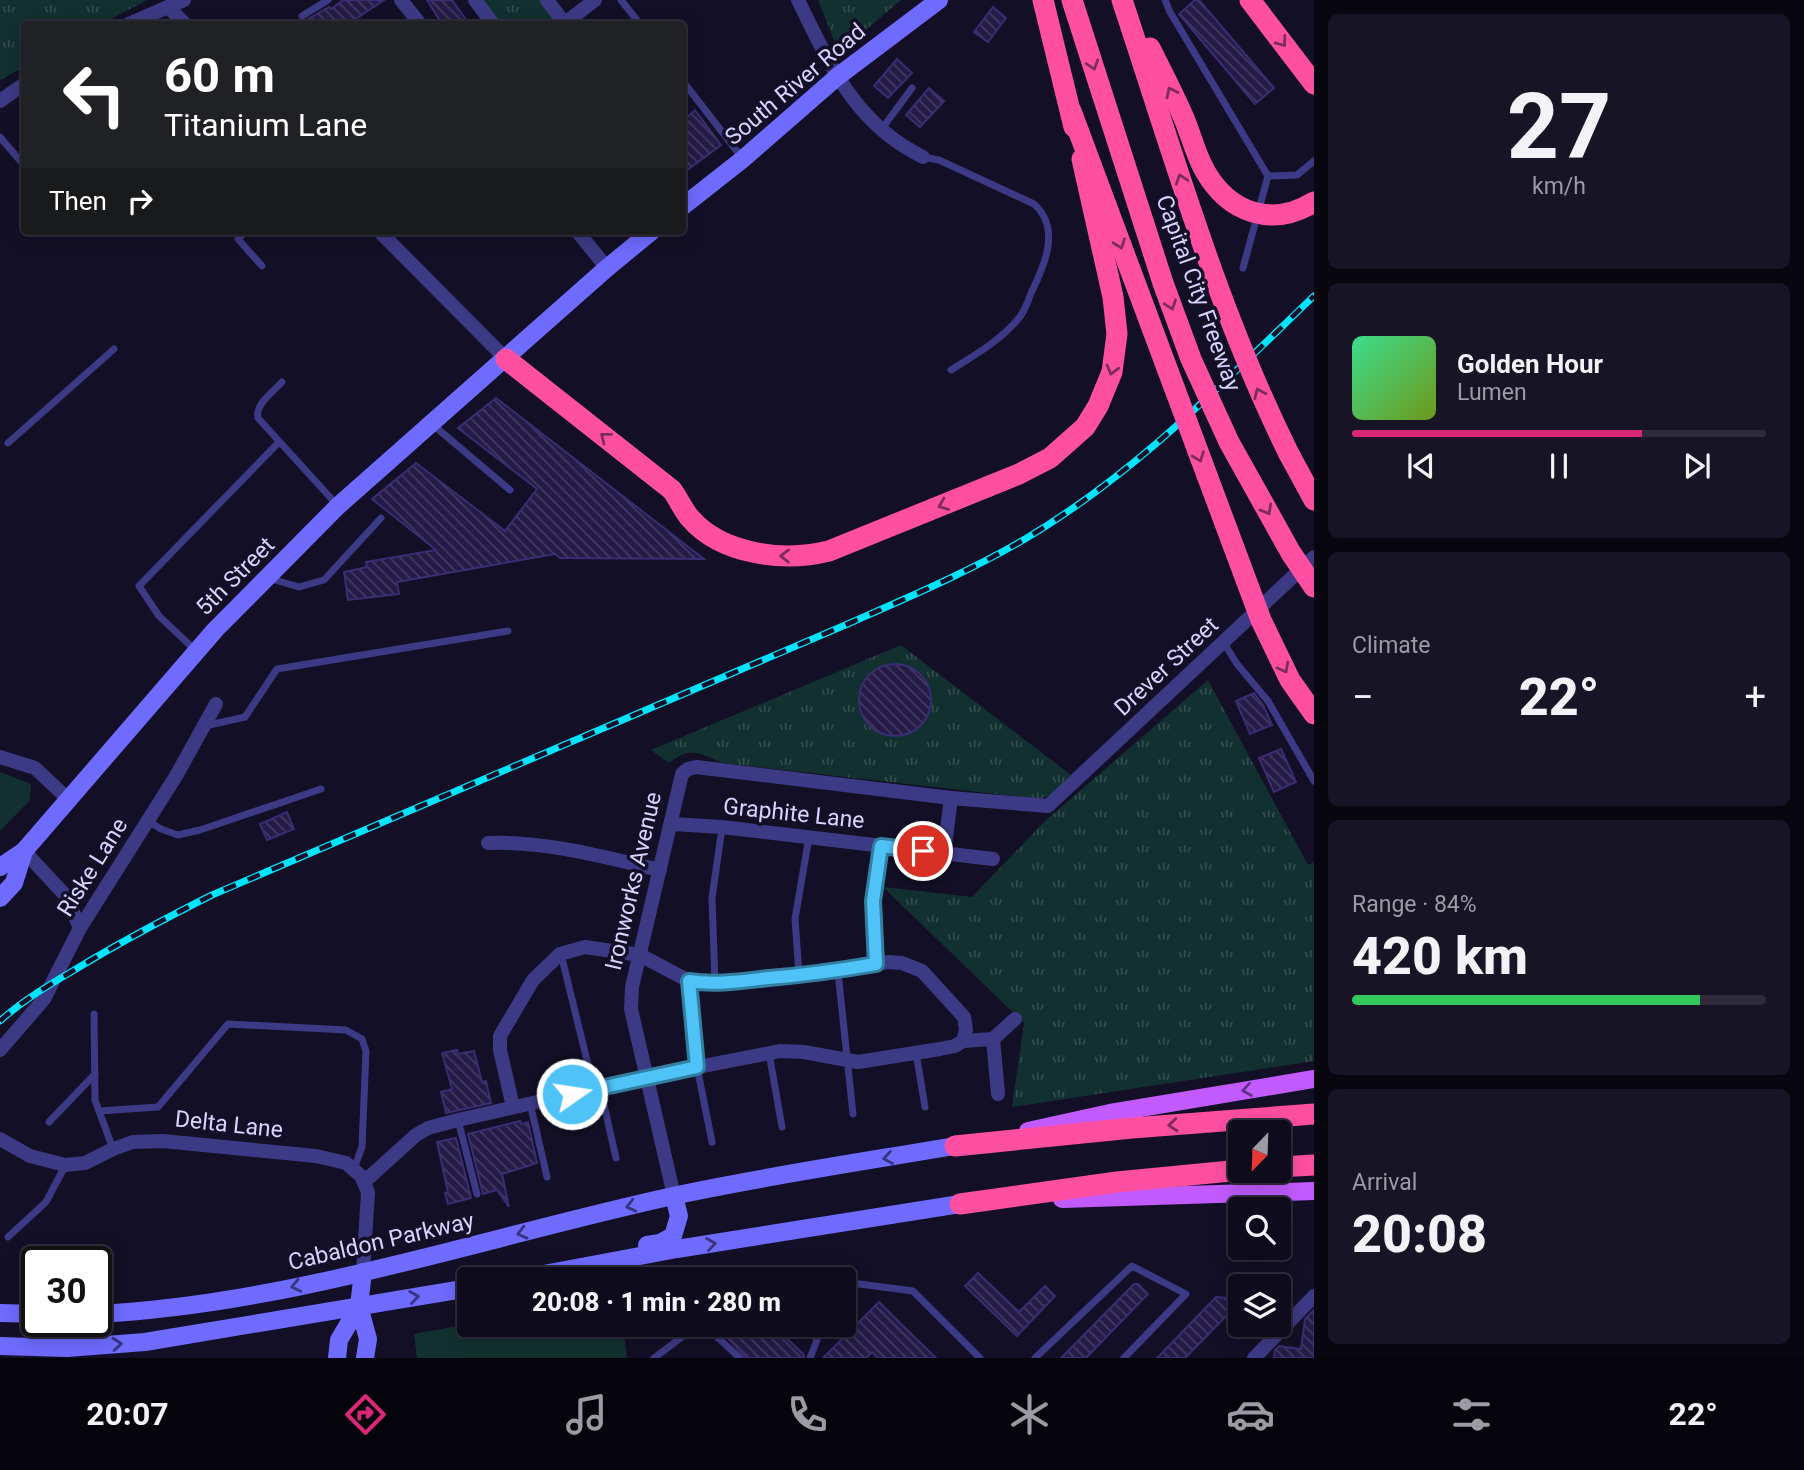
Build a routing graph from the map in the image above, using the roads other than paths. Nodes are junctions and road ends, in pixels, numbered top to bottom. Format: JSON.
{"nodes":[{"id":1,"x":184,"y":0,"type":"edge"},
{"id":2,"x":328,"y":0,"type":"edge"},
{"id":3,"x":401,"y":0,"type":"edge"},
{"id":4,"x":475,"y":0,"type":"edge"},
{"id":5,"x":547,"y":0,"type":"edge"},
{"id":6,"x":595,"y":0,"type":"edge"},
{"id":7,"x":621,"y":0,"type":"edge"},
{"id":8,"x":798,"y":0,"type":"edge"},
{"id":9,"x":939,"y":0,"type":"edge"},
{"id":10,"x":1043,"y":0,"type":"edge"},
{"id":11,"x":1072,"y":0,"type":"edge"},
{"id":12,"x":1124,"y":0,"type":"edge"},
{"id":13,"x":1165,"y":0,"type":"edge"},
{"id":14,"x":1250,"y":0,"type":"edge"},
{"id":15,"x":168,"y":7,"type":"junction"},
{"id":16,"x":302,"y":16,"type":"dead end"},
{"id":17,"x":136,"y":21,"type":"edge"},
{"id":18,"x":182,"y":21,"type":"edge"},
{"id":19,"x":418,"y":21,"type":"edge"},
{"id":20,"x":491,"y":21,"type":"edge"},
{"id":21,"x":563,"y":21,"type":"edge"},
{"id":22,"x":569,"y":21,"type":"edge"},
{"id":23,"x":638,"y":21,"type":"edge"},
{"id":24,"x":836,"y":77,"type":"junction"},
{"id":25,"x":1314,"y":84,"type":"edge"},
{"id":26,"x":686,"y":85,"type":"edge"},
{"id":27,"x":21,"y":86,"type":"edge"},
{"id":28,"x":912,"y":88,"type":"dead end"},
{"id":29,"x":0,"y":101,"type":"edge"},
{"id":30,"x":1071,"y":111,"type":"junction"},
{"id":31,"x":881,"y":130,"type":"junction"},
{"id":32,"x":0,"y":137,"type":"edge"},
{"id":33,"x":923,"y":157,"type":"joint"},
{"id":34,"x":743,"y":159,"type":"junction"},
{"id":35,"x":21,"y":162,"type":"edge"},
{"id":36,"x":1314,"y":162,"type":"edge"},
{"id":37,"x":1268,"y":176,"type":"junction"},
{"id":38,"x":1314,"y":202,"type":"edge"},
{"id":39,"x":686,"y":204,"type":"edge"},
{"id":40,"x":242,"y":235,"type":"edge"},
{"id":41,"x":383,"y":235,"type":"edge"},
{"id":42,"x":580,"y":235,"type":"edge"},
{"id":43,"x":647,"y":235,"type":"edge"},
{"id":44,"x":262,"y":266,"type":"dead end"},
{"id":45,"x":607,"y":268,"type":"junction"},
{"id":46,"x":1243,"y":268,"type":"dead end"},
{"id":47,"x":114,"y":349,"type":"dead end"},
{"id":48,"x":506,"y":359,"type":"junction"},
{"id":49,"x":951,"y":370,"type":"dead end"},
{"id":50,"x":282,"y":382,"type":"dead end"},
{"id":51,"x":432,"y":424,"type":"junction"},
{"id":52,"x":279,"y":442,"type":"junction"},
{"id":53,"x":8,"y":443,"type":"dead end"},
{"id":54,"x":1289,"y":454,"type":"junction"},
{"id":55,"x":1314,"y":486,"type":"edge"},
{"id":56,"x":510,"y":490,"type":"dead end"},
{"id":57,"x":1314,"y":500,"type":"edge"},
{"id":58,"x":338,"y":506,"type":"junction"},
{"id":59,"x":382,"y":519,"type":"dead end"},
{"id":60,"x":1314,"y":557,"type":"edge"},
{"id":61,"x":267,"y":577,"type":"junction"},
{"id":62,"x":1314,"y":587,"type":"edge"},
{"id":63,"x":508,"y":631,"type":"dead end"},
{"id":64,"x":1224,"y":643,"type":"junction"},
{"id":65,"x":196,"y":652,"type":"junction"},
{"id":66,"x":216,"y":704,"type":"dead end"},
{"id":67,"x":1314,"y":714,"type":"edge"},
{"id":68,"x":204,"y":726,"type":"junction"},
{"id":69,"x":0,"y":757,"type":"edge"},
{"id":70,"x":1314,"y":781,"type":"edge"},
{"id":71,"x":321,"y":789,"type":"dead end"},
{"id":72,"x":951,"y":797,"type":"junction"},
{"id":73,"x":68,"y":799,"type":"junction"},
{"id":74,"x":1048,"y":806,"type":"joint"},
{"id":75,"x":148,"y":821,"type":"junction"},
{"id":76,"x":672,"y":824,"type":"junction"},
{"id":77,"x":722,"y":827,"type":"junction"},
{"id":78,"x":809,"y":837,"type":"junction"},
{"id":79,"x":488,"y":843,"type":"dead end"},
{"id":80,"x":881,"y":846,"type":"junction"},
{"id":81,"x":24,"y":851,"type":"junction"},
{"id":82,"x":944,"y":853,"type":"junction"},
{"id":83,"x":993,"y":859,"type":"dead end"},
{"id":84,"x":0,"y":867,"type":"edge"},
{"id":85,"x":660,"y":870,"type":"junction"},
{"id":86,"x":0,"y":898,"type":"edge"},
{"id":87,"x":80,"y":928,"type":"junction"},
{"id":88,"x":561,"y":954,"type":"junction"},
{"id":89,"x":640,"y":955,"type":"junction"},
{"id":90,"x":876,"y":964,"type":"junction"},
{"id":91,"x":838,"y":971,"type":"junction"},
{"id":92,"x":799,"y":975,"type":"junction"},
{"id":93,"x":689,"y":981,"type":"junction"},
{"id":94,"x":715,"y":984,"type":"junction"},
{"id":95,"x":94,"y":1014,"type":"dead end"},
{"id":96,"x":1014,"y":1019,"type":"dead end"},
{"id":97,"x":993,"y":1039,"type":"junction"},
{"id":98,"x":963,"y":1041,"type":"junction"},
{"id":99,"x":0,"y":1050,"type":"edge"},
{"id":100,"x":916,"y":1053,"type":"junction"},
{"id":101,"x":769,"y":1054,"type":"junction"},
{"id":102,"x":849,"y":1060,"type":"junction"},
{"id":103,"x":697,"y":1067,"type":"junction"},
{"id":104,"x":95,"y":1074,"type":"junction"},
{"id":105,"x":647,"y":1077,"type":"junction"},
{"id":106,"x":1314,"y":1079,"type":"edge"},
{"id":107,"x":597,"y":1088,"type":"junction"},
{"id":108,"x":998,"y":1094,"type":"dead end"},
{"id":109,"x":530,"y":1103,"type":"junction"},
{"id":110,"x":513,"y":1107,"type":"junction"},
{"id":111,"x":925,"y":1107,"type":"dead end"},
{"id":112,"x":99,"y":1111,"type":"junction"},
{"id":113,"x":853,"y":1114,"type":"dead end"},
{"id":114,"x":1314,"y":1114,"type":"edge"},
{"id":115,"x":458,"y":1119,"type":"junction"},
{"id":116,"x":49,"y":1122,"type":"dead end"},
{"id":117,"x":782,"y":1127,"type":"dead end"},
{"id":118,"x":0,"y":1139,"type":"edge"},
{"id":119,"x":712,"y":1142,"type":"dead end"},
{"id":120,"x":955,"y":1146,"type":"junction"},
{"id":121,"x":113,"y":1149,"type":"junction"},
{"id":122,"x":616,"y":1158,"type":"dead end"},
{"id":123,"x":65,"y":1165,"type":"junction"},
{"id":124,"x":1314,"y":1165,"type":"edge"},
{"id":125,"x":1292,"y":1166,"type":"edge"},
{"id":126,"x":354,"y":1170,"type":"junction"},
{"id":127,"x":1228,"y":1171,"type":"edge"},
{"id":128,"x":547,"y":1177,"type":"dead end"},
{"id":129,"x":364,"y":1182,"type":"junction"},
{"id":130,"x":1314,"y":1191,"type":"edge"},
{"id":131,"x":477,"y":1194,"type":"dead end"},
{"id":132,"x":674,"y":1196,"type":"junction"},
{"id":133,"x":961,"y":1204,"type":"junction"},
{"id":134,"x":8,"y":1237,"type":"dead end"},
{"id":135,"x":574,"y":1267,"type":"edge"},
{"id":136,"x":582,"y":1267,"type":"edge"},
{"id":137,"x":363,"y":1272,"type":"junction"},
{"id":138,"x":856,"y":1284,"type":"edge"},
{"id":139,"x":457,"y":1290,"type":"edge"},
{"id":140,"x":1314,"y":1296,"type":"edge"},
{"id":141,"x":359,"y":1306,"type":"junction"},
{"id":142,"x":0,"y":1313,"type":"edge"},
{"id":143,"x":112,"y":1313,"type":"edge"},
{"id":144,"x":21,"y":1314,"type":"edge"},
{"id":145,"x":682,"y":1337,"type":"edge"},
{"id":146,"x":718,"y":1337,"type":"edge"},
{"id":147,"x":815,"y":1337,"type":"edge"},
{"id":148,"x":0,"y":1346,"type":"edge"},
{"id":149,"x":67,"y":1353,"type":"edge"},
{"id":150,"x":337,"y":1358,"type":"edge"},
{"id":151,"x":365,"y":1358,"type":"edge"},
{"id":152,"x":654,"y":1358,"type":"edge"},
{"id":153,"x":740,"y":1358,"type":"edge"},
{"id":154,"x":810,"y":1358,"type":"edge"},
{"id":155,"x":981,"y":1358,"type":"edge"},
{"id":156,"x":1035,"y":1358,"type":"edge"},
{"id":157,"x":1124,"y":1358,"type":"edge"},
{"id":158,"x":1254,"y":1358,"type":"edge"}],
"edges":[{"from":1,"to":15,"type":"street"},
{"from":2,"to":16,"type":"lane"},
{"from":3,"to":19,"type":"street"},
{"from":4,"to":20,"type":"street"},
{"from":5,"to":21,"type":"street"},
{"from":6,"to":22,"type":"street"},
{"from":7,"to":23,"type":"lane"},
{"from":8,"to":24,"type":"street"},
{"from":9,"to":24,"type":"main road","name":"South River Road"},
{"from":10,"to":30,"type":"highway"},
{"from":11,"to":62,"type":"highway","name":"Capital City Freeway","one_way":true,"bridge":true},
{"from":38,"to":12,"type":"highway","one_way":true,"bridge":true},
{"from":54,"to":12,"type":"highway","name":"Capital City Freeway","one_way":true,"bridge":true},
{"from":13,"to":37,"type":"lane"},
{"from":14,"to":25,"type":"highway","one_way":true},
{"from":15,"to":17,"type":"street"},
{"from":15,"to":18,"type":"street"},
{"from":24,"to":31,"type":"street"},
{"from":24,"to":34,"type":"main road","name":"South River Road"},
{"from":26,"to":34,"type":"lane"},
{"from":27,"to":29,"type":"street"},
{"from":28,"to":31,"type":"lane"},
{"from":30,"to":48,"type":"highway","one_way":true,"bridge":true},
{"from":30,"to":67,"type":"highway","one_way":true,"bridge":true},
{"from":31,"to":33,"type":"street"},
{"from":32,"to":35,"type":"lane"},
{"from":33,"to":49,"type":"lane"},
{"from":34,"to":39,"type":"main road","name":"South River Road"},
{"from":36,"to":37,"type":"lane"},
{"from":37,"to":46,"type":"lane"},
{"from":40,"to":44,"type":"lane"},
{"from":41,"to":48,"type":"street"},
{"from":42,"to":45,"type":"street"},
{"from":43,"to":45,"type":"main road"},
{"from":45,"to":48,"type":"main road"},
{"from":47,"to":53,"type":"lane"},
{"from":48,"to":51,"type":"main road","name":"5th Street"},
{"from":50,"to":52,"type":"lane"},
{"from":51,"to":56,"type":"lane"},
{"from":51,"to":58,"type":"main road","name":"5th Street"},
{"from":52,"to":58,"type":"lane"},
{"from":52,"to":65,"type":"lane"},
{"from":54,"to":55,"type":"highway"},
{"from":54,"to":57,"type":"highway","name":"Capital City Freeway"},
{"from":58,"to":61,"type":"main road","name":"5th Street"},
{"from":59,"to":61,"type":"lane"},
{"from":60,"to":64,"type":"street","name":"Drever Street"},
{"from":61,"to":65,"type":"main road","name":"5th Street"},
{"from":63,"to":68,"type":"lane"},
{"from":64,"to":70,"type":"lane"},
{"from":64,"to":74,"type":"street","name":"Drever Street"},
{"from":65,"to":73,"type":"main road","name":"5th Street"},
{"from":66,"to":68,"type":"street","name":"Riske Lane"},
{"from":68,"to":75,"type":"street","name":"Riske Lane"},
{"from":69,"to":73,"type":"street"},
{"from":71,"to":75,"type":"lane"},
{"from":72,"to":74,"type":"street","name":"Ironworks Avenue"},
{"from":72,"to":76,"type":"street","name":"Ironworks Avenue"},
{"from":72,"to":82,"type":"street"},
{"from":73,"to":81,"type":"main road","name":"5th Street"},
{"from":75,"to":87,"type":"street","name":"Riske Lane"},
{"from":76,"to":77,"type":"street","name":"Graphite Lane"},
{"from":76,"to":85,"type":"street","name":"Ironworks Avenue"},
{"from":77,"to":78,"type":"street","name":"Graphite Lane"},
{"from":77,"to":94,"type":"lane"},
{"from":78,"to":80,"type":"street","name":"Graphite Lane"},
{"from":78,"to":92,"type":"lane"},
{"from":79,"to":85,"type":"street"},
{"from":80,"to":82,"type":"street","name":"Graphite Lane"},
{"from":80,"to":90,"type":"lane"},
{"from":81,"to":84,"type":"main road","name":"5th Street"},
{"from":81,"to":86,"type":"main road","name":"5th Street"},
{"from":81,"to":87,"type":"street"},
{"from":82,"to":83,"type":"street","name":"Graphite Lane"},
{"from":85,"to":89,"type":"street","name":"Ironworks Avenue"},
{"from":87,"to":99,"type":"street","name":"Riske Lane"},
{"from":88,"to":89,"type":"street"},
{"from":88,"to":107,"type":"lane"},
{"from":88,"to":110,"type":"street"},
{"from":89,"to":93,"type":"street"},
{"from":89,"to":105,"type":"street","name":"Ironworks Avenue"},
{"from":90,"to":91,"type":"street"},
{"from":90,"to":98,"type":"street"},
{"from":91,"to":92,"type":"street"},
{"from":91,"to":102,"type":"lane"},
{"from":92,"to":94,"type":"street"},
{"from":93,"to":94,"type":"street"},
{"from":93,"to":103,"type":"lane"},
{"from":95,"to":104,"type":"lane"},
{"from":96,"to":97,"type":"street"},
{"from":97,"to":98,"type":"street"},
{"from":97,"to":108,"type":"street"},
{"from":98,"to":100,"type":"street"},
{"from":100,"to":102,"type":"street"},
{"from":100,"to":111,"type":"lane"},
{"from":101,"to":102,"type":"street"},
{"from":101,"to":103,"type":"street"},
{"from":101,"to":117,"type":"lane"},
{"from":102,"to":113,"type":"lane"},
{"from":103,"to":105,"type":"street"},
{"from":103,"to":119,"type":"lane"},
{"from":104,"to":112,"type":"lane"},
{"from":104,"to":116,"type":"lane"},
{"from":105,"to":107,"type":"street"},
{"from":105,"to":132,"type":"street","name":"Ironworks Avenue"},
{"from":106,"to":120,"type":"main road","one_way":true},
{"from":107,"to":109,"type":"street"},
{"from":107,"to":122,"type":"lane"},
{"from":109,"to":110,"type":"street"},
{"from":109,"to":128,"type":"lane"},
{"from":110,"to":115,"type":"street"},
{"from":112,"to":121,"type":"lane"},
{"from":112,"to":126,"type":"lane"},
{"from":114,"to":120,"type":"highway","one_way":true},
{"from":115,"to":129,"type":"street"},
{"from":115,"to":131,"type":"lane"},
{"from":118,"to":123,"type":"street","name":"Delta Lane"},
{"from":120,"to":132,"type":"main road","name":"Cabaldon Parkway","one_way":true},
{"from":121,"to":123,"type":"street","name":"Delta Lane"},
{"from":121,"to":126,"type":"street","name":"Delta Lane"},
{"from":123,"to":134,"type":"lane"},
{"from":124,"to":125,"type":"highway"},
{"from":126,"to":129,"type":"street","name":"Delta Lane"},
{"from":127,"to":133,"type":"highway"},
{"from":129,"to":137,"type":"street"},
{"from":130,"to":133,"type":"main road"},
{"from":132,"to":135,"type":"main road"},
{"from":132,"to":137,"type":"main road","name":"Cabaldon Parkway","one_way":true},
{"from":136,"to":133,"type":"main road","one_way":true},
{"from":137,"to":141,"type":"main road"},
{"from":137,"to":143,"type":"main road","name":"Cabaldon Parkway","one_way":true},
{"from":138,"to":155,"type":"lane"},
{"from":141,"to":139,"type":"main road","one_way":true},
{"from":140,"to":158,"type":"street"},
{"from":149,"to":141,"type":"main road","one_way":true},
{"from":141,"to":150,"type":"main road"},
{"from":141,"to":151,"type":"main road"},
{"from":142,"to":144,"type":"main road"},
{"from":145,"to":152,"type":"lane"},
{"from":146,"to":153,"type":"lane"},
{"from":147,"to":154,"type":"lane"},
{"from":148,"to":149,"type":"main road"},
{"from":156,"to":157,"type":"lane"}]}
